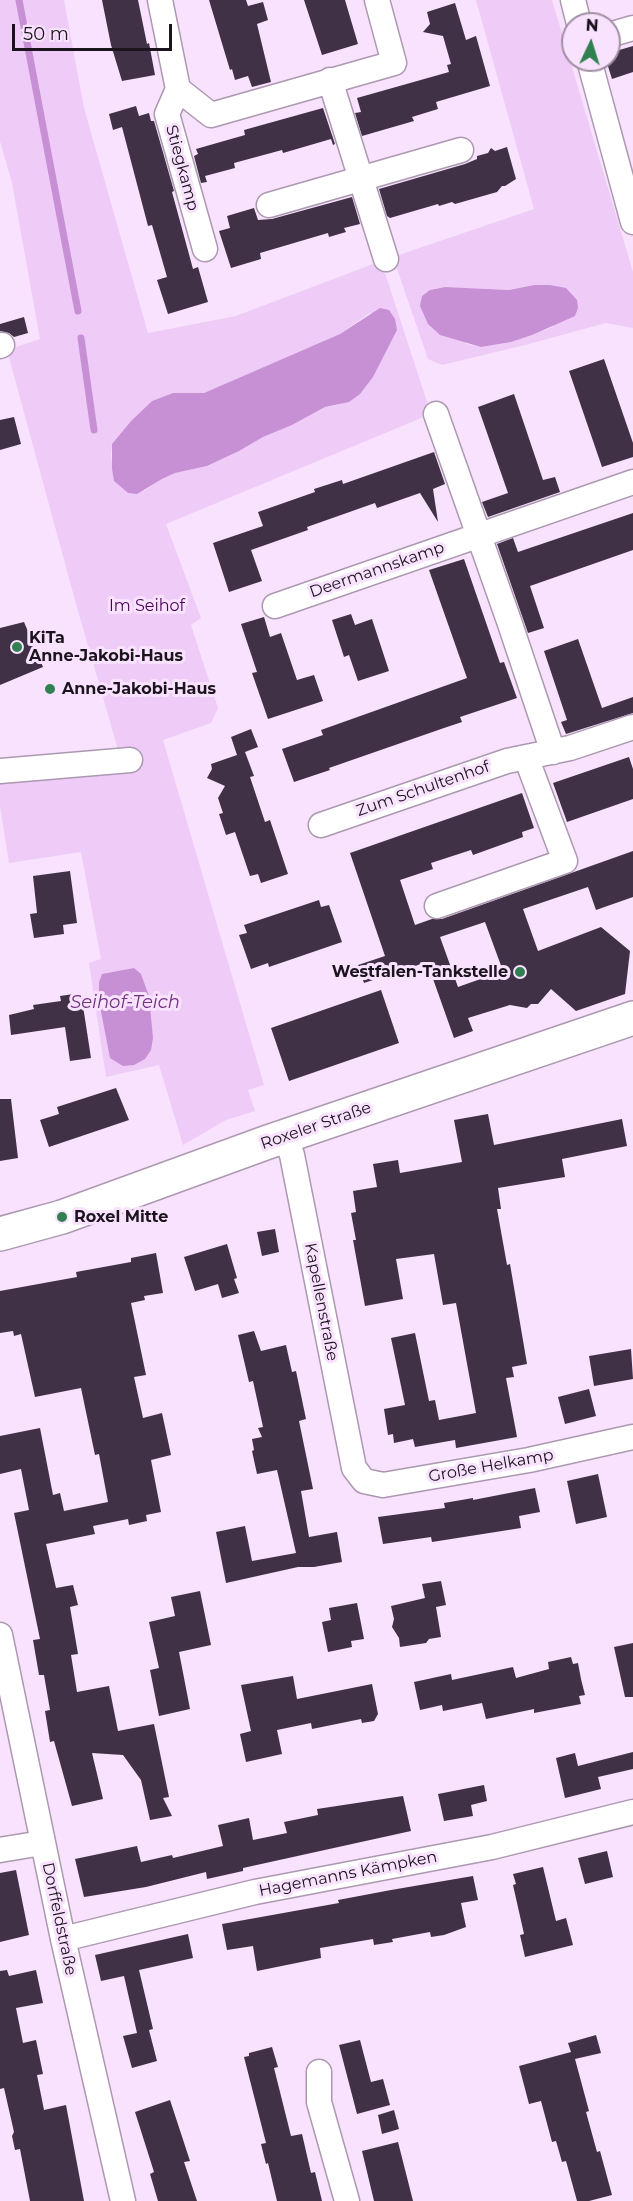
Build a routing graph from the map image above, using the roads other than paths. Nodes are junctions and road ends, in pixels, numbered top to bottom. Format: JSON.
{"nodes":[{"id":1,"x":160,"y":0,"type":"edge"},
{"id":2,"x":377,"y":0,"type":"edge"},
{"id":3,"x":592,"y":72,"type":"edge"},
{"id":4,"x":330,"y":80,"type":"junction"},
{"id":5,"x":178,"y":89,"type":"junction"},
{"id":6,"x":461,"y":150,"type":"dead end"},
{"id":7,"x":362,"y":178,"type":"junction"},
{"id":8,"x":269,"y":205,"type":"dead end"},
{"id":9,"x":633,"y":222,"type":"edge"},
{"id":10,"x":205,"y":249,"type":"dead end"},
{"id":11,"x":386,"y":259,"type":"dead end"},
{"id":12,"x":436,"y":414,"type":"dead end"},
{"id":13,"x":633,"y":482,"type":"edge"},
{"id":14,"x":478,"y":534,"type":"junction"},
{"id":15,"x":275,"y":606,"type":"dead end"},
{"id":16,"x":633,"y":727,"type":"edge"},
{"id":17,"x":553,"y":752,"type":"junction"},
{"id":18,"x":526,"y":757,"type":"junction"},
{"id":19,"x":130,"y":760,"type":"dead end"},
{"id":20,"x":0,"y":771,"type":"edge"},
{"id":21,"x":321,"y":825,"type":"dead end"},
{"id":22,"x":437,"y":906,"type":"dead end"},
{"id":23,"x":633,"y":1018,"type":"edge"},
{"id":24,"x":285,"y":1137,"type":"junction"},
{"id":25,"x":0,"y":1233,"type":"edge"},
{"id":26,"x":633,"y":1437,"type":"edge"},
{"id":27,"x":354,"y":1468,"type":"joint"},
{"id":28,"x":0,"y":1635,"type":"edge"},
{"id":29,"x":633,"y":1812,"type":"edge"},
{"id":30,"x":42,"y":1843,"type":"junction"},
{"id":31,"x":0,"y":1850,"type":"edge"},
{"id":32,"x":63,"y":1939,"type":"junction"},
{"id":33,"x":319,"y":2072,"type":"dead end"},
{"id":34,"x":123,"y":2201,"type":"edge"},
{"id":35,"x":347,"y":2201,"type":"edge"}],
"edges":[{"from":1,"to":5,"type":"street"},
{"from":2,"to":4,"type":"street"},
{"from":3,"to":9,"type":"street"},
{"from":4,"to":5,"type":"street"},
{"from":4,"to":7,"type":"street"},
{"from":5,"to":10,"type":"street","name":"Stiegkamp"},
{"from":6,"to":7,"type":"street"},
{"from":7,"to":8,"type":"street"},
{"from":7,"to":11,"type":"street"},
{"from":12,"to":14,"type":"street"},
{"from":13,"to":14,"type":"street","name":"Deermannskamp"},
{"from":14,"to":15,"type":"street","name":"Deermannskamp"},
{"from":14,"to":17,"type":"street"},
{"from":16,"to":17,"type":"street","name":"Zum Schultenhof"},
{"from":17,"to":18,"type":"street","name":"Zum Schultenhof"},
{"from":18,"to":21,"type":"street","name":"Zum Schultenhof"},
{"from":18,"to":22,"type":"street"},
{"from":19,"to":20,"type":"street"},
{"from":23,"to":24,"type":"main road","name":"Roxeler Straße"},
{"from":24,"to":25,"type":"main road","name":"Roxeler Straße"},
{"from":24,"to":27,"type":"street","name":"Kapellenstraße"},
{"from":26,"to":27,"type":"street","name":"Große Helkamp"},
{"from":28,"to":30,"type":"street","name":"Dorffeldstraße"},
{"from":29,"to":32,"type":"street","name":"Hagemanns Kämpken"},
{"from":30,"to":31,"type":"street"},
{"from":30,"to":32,"type":"street","name":"Dorffeldstraße"},
{"from":32,"to":34,"type":"street","name":"Dorffeldstraße"},
{"from":33,"to":35,"type":"street"}]}
